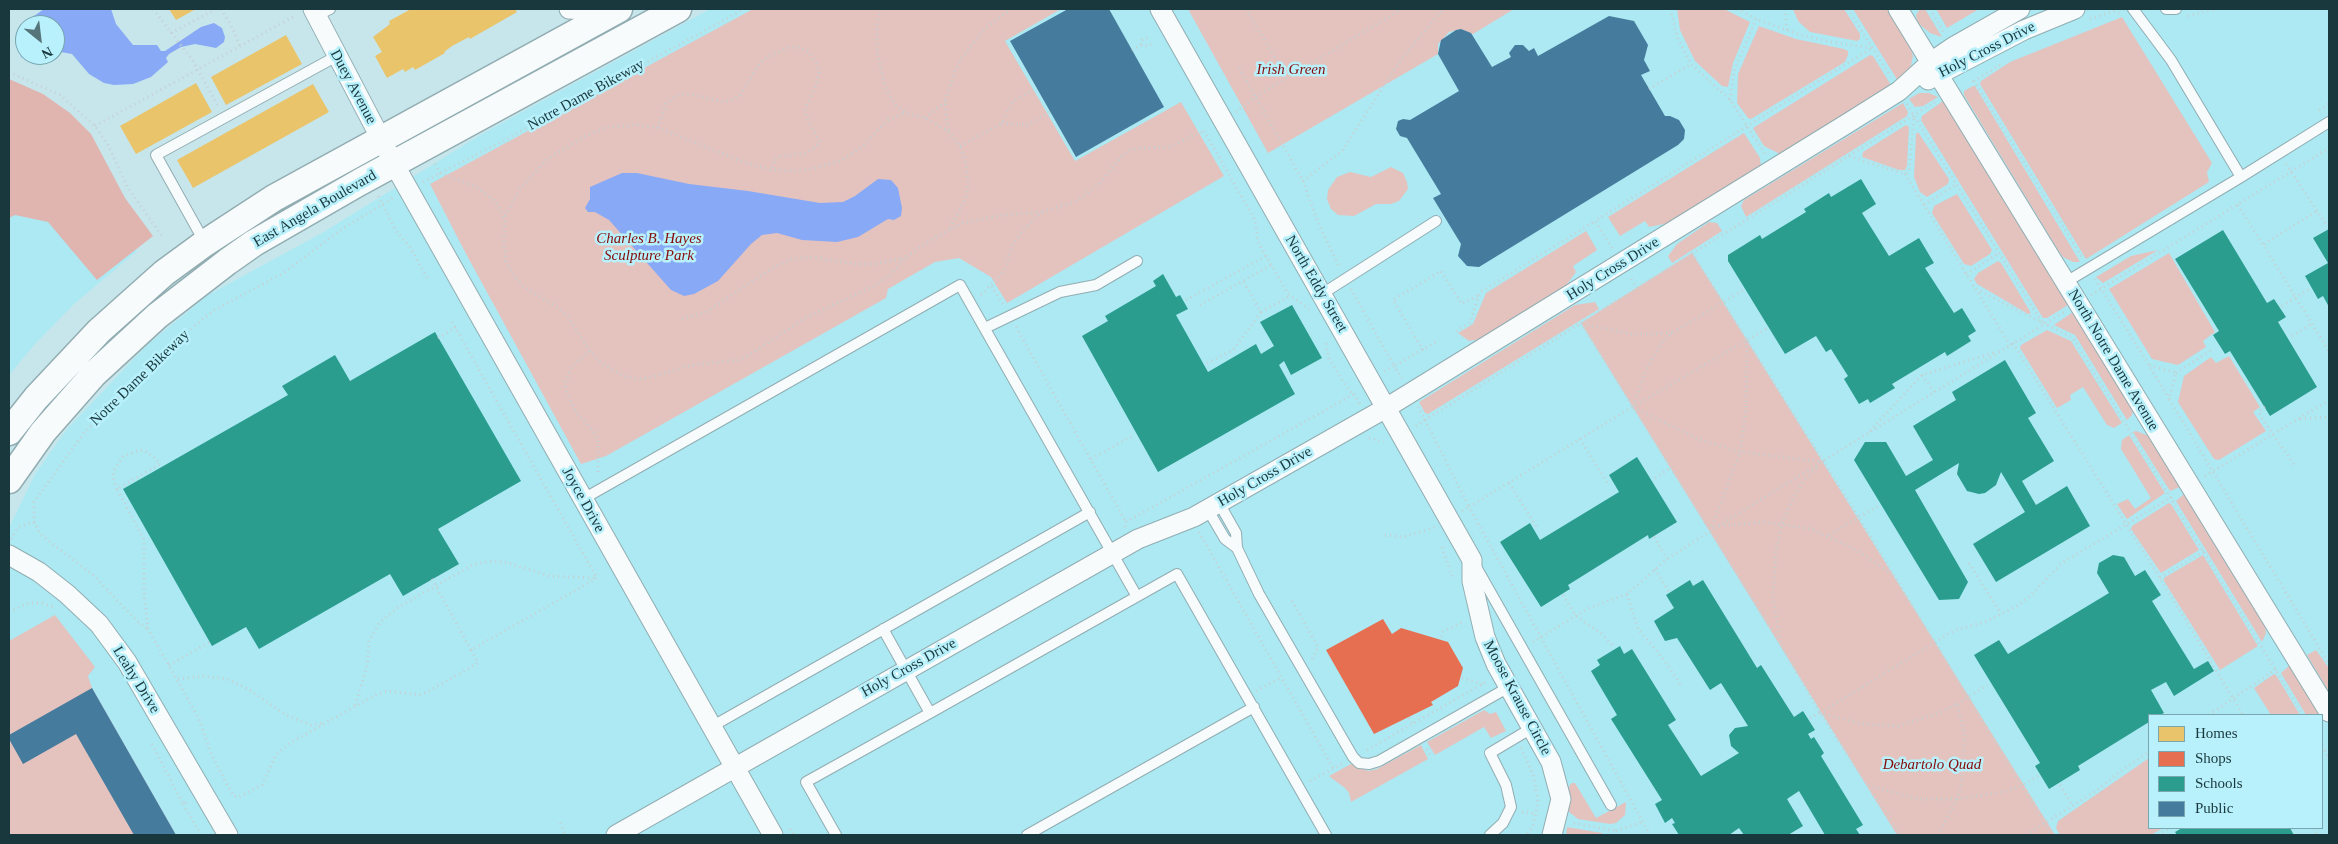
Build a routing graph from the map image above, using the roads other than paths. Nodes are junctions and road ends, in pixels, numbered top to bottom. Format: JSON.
{"nodes":[{"id":1,"x":619,"y":9,"type":"edge"},
{"id":2,"x":678,"y":9,"type":"edge"},
{"id":3,"x":1160,"y":9,"type":"edge"},
{"id":4,"x":1899,"y":9,"type":"edge"},
{"id":5,"x":2020,"y":9,"type":"edge"},
{"id":6,"x":2133,"y":9,"type":"edge"},
{"id":7,"x":2166,"y":9,"type":"edge"},
{"id":8,"x":2176,"y":9,"type":"edge"},
{"id":9,"x":320,"y":11,"type":"edge"},
{"id":10,"x":582,"y":13,"type":"edge"},
{"id":11,"x":2081,"y":15,"type":"edge"},
{"id":12,"x":337,"y":56,"type":"junction"},
{"id":13,"x":1935,"y":69,"type":"junction"},
{"id":14,"x":2329,"y":122,"type":"edge"},
{"id":15,"x":380,"y":140,"type":"junction"},
{"id":16,"x":394,"y":164,"type":"junction"},
{"id":17,"x":2241,"y":177,"type":"junction"},
{"id":18,"x":1436,"y":221,"type":"dead end"},
{"id":19,"x":205,"y":243,"type":"junction"},
{"id":20,"x":1137,"y":261,"type":"dead end"},
{"id":21,"x":2066,"y":282,"type":"junction"},
{"id":22,"x":1322,"y":294,"type":"junction"},
{"id":23,"x":985,"y":328,"type":"junction"},
{"id":24,"x":1386,"y":408,"type":"junction"},
{"id":25,"x":9,"y":432,"type":"edge"},
{"id":26,"x":9,"y":480,"type":"edge"},
{"id":27,"x":583,"y":499,"type":"junction"},
{"id":28,"x":1214,"y":506,"type":"junction"},
{"id":29,"x":1090,"y":512,"type":"junction"},
{"id":30,"x":1110,"y":548,"type":"junction"},
{"id":31,"x":9,"y":555,"type":"edge"},
{"id":32,"x":1472,"y":560,"type":"junction"},
{"id":33,"x":1136,"y":595,"type":"junction"},
{"id":34,"x":883,"y":629,"type":"junction"},
{"id":35,"x":906,"y":670,"type":"junction"},
{"id":36,"x":1502,"y":691,"type":"junction"},
{"id":37,"x":1254,"y":707,"type":"junction"},
{"id":38,"x":2329,"y":712,"type":"edge"},
{"id":39,"x":930,"y":713,"type":"junction"},
{"id":40,"x":711,"y":727,"type":"junction"},
{"id":41,"x":1532,"y":728,"type":"junction"},
{"id":42,"x":734,"y":768,"type":"junction"},
{"id":43,"x":1611,"y":805,"type":"dead end"},
{"id":44,"x":228,"y":835,"type":"edge"},
{"id":45,"x":616,"y":835,"type":"edge"},
{"id":46,"x":774,"y":835,"type":"edge"},
{"id":47,"x":836,"y":835,"type":"edge"},
{"id":48,"x":1027,"y":835,"type":"edge"},
{"id":49,"x":1326,"y":835,"type":"edge"},
{"id":50,"x":1490,"y":835,"type":"edge"},
{"id":51,"x":1552,"y":835,"type":"edge"}],
"edges":[{"from":1,"to":10,"type":"main road","name":"East Angela Boulevard"},
{"from":2,"to":16,"type":"main road","name":"East Angela Boulevard"},
{"from":3,"to":22,"type":"street","name":"North Eddy Street"},
{"from":4,"to":13,"type":"street","name":"North Notre Dame Avenue"},
{"from":5,"to":13,"type":"street","name":"Holy Cross Drive"},
{"from":6,"to":17,"type":"lane"},
{"from":7,"to":8,"type":"lane"},
{"from":9,"to":12,"type":"street","name":"Duey Avenue"},
{"from":10,"to":15,"type":"main road","name":"East Angela Boulevard"},
{"from":11,"to":13,"type":"street","name":"Holy Cross Drive"},
{"from":12,"to":15,"type":"street","name":"Duey Avenue"},
{"from":12,"to":19,"type":"lane"},
{"from":13,"to":21,"type":"street","name":"North Notre Dame Avenue"},
{"from":13,"to":24,"type":"street","name":"Holy Cross Drive"},
{"from":14,"to":17,"type":"lane"},
{"from":15,"to":16,"type":"street","name":"Duey Avenue"},
{"from":15,"to":19,"type":"main road","name":"East Angela Boulevard"},
{"from":16,"to":26,"type":"main road","name":"East Angela Boulevard"},
{"from":16,"to":27,"type":"street","name":"Joyce Drive"},
{"from":17,"to":21,"type":"lane"},
{"from":18,"to":22,"type":"lane"},
{"from":19,"to":25,"type":"main road","name":"East Angela Boulevard"},
{"from":20,"to":23,"type":"lane"},
{"from":21,"to":38,"type":"street","name":"North Notre Dame Avenue"},
{"from":22,"to":24,"type":"street","name":"North Eddy Street"},
{"from":23,"to":27,"type":"lane"},
{"from":23,"to":29,"type":"lane"},
{"from":24,"to":28,"type":"street","name":"Holy Cross Drive"},
{"from":24,"to":32,"type":"street","name":"North Eddy Street"},
{"from":27,"to":40,"type":"street","name":"Joyce Drive"},
{"from":28,"to":30,"type":"street","name":"Holy Cross Drive"},
{"from":28,"to":36,"type":"lane"},
{"from":29,"to":30,"type":"lane"},
{"from":29,"to":34,"type":"lane"},
{"from":30,"to":33,"type":"lane"},
{"from":30,"to":35,"type":"street","name":"Holy Cross Drive"},
{"from":31,"to":44,"type":"street","name":"Leahy Drive"},
{"from":32,"to":36,"type":"street","name":"Moose Krause Circle"},
{"from":32,"to":43,"type":"lane"},
{"from":33,"to":37,"type":"lane"},
{"from":33,"to":39,"type":"lane"},
{"from":34,"to":35,"type":"lane"},
{"from":34,"to":40,"type":"lane"},
{"from":35,"to":39,"type":"lane"},
{"from":35,"to":42,"type":"street","name":"Holy Cross Drive"},
{"from":36,"to":41,"type":"street","name":"Moose Krause Circle"},
{"from":37,"to":48,"type":"lane"},
{"from":37,"to":49,"type":"lane"},
{"from":39,"to":47,"type":"lane"},
{"from":40,"to":42,"type":"street","name":"Joyce Drive"},
{"from":41,"to":50,"type":"lane"},
{"from":41,"to":51,"type":"street","name":"Moose Krause Circle"},
{"from":42,"to":45,"type":"street","name":"Holy Cross Drive"},
{"from":42,"to":46,"type":"street","name":"Joyce Drive"}]}
